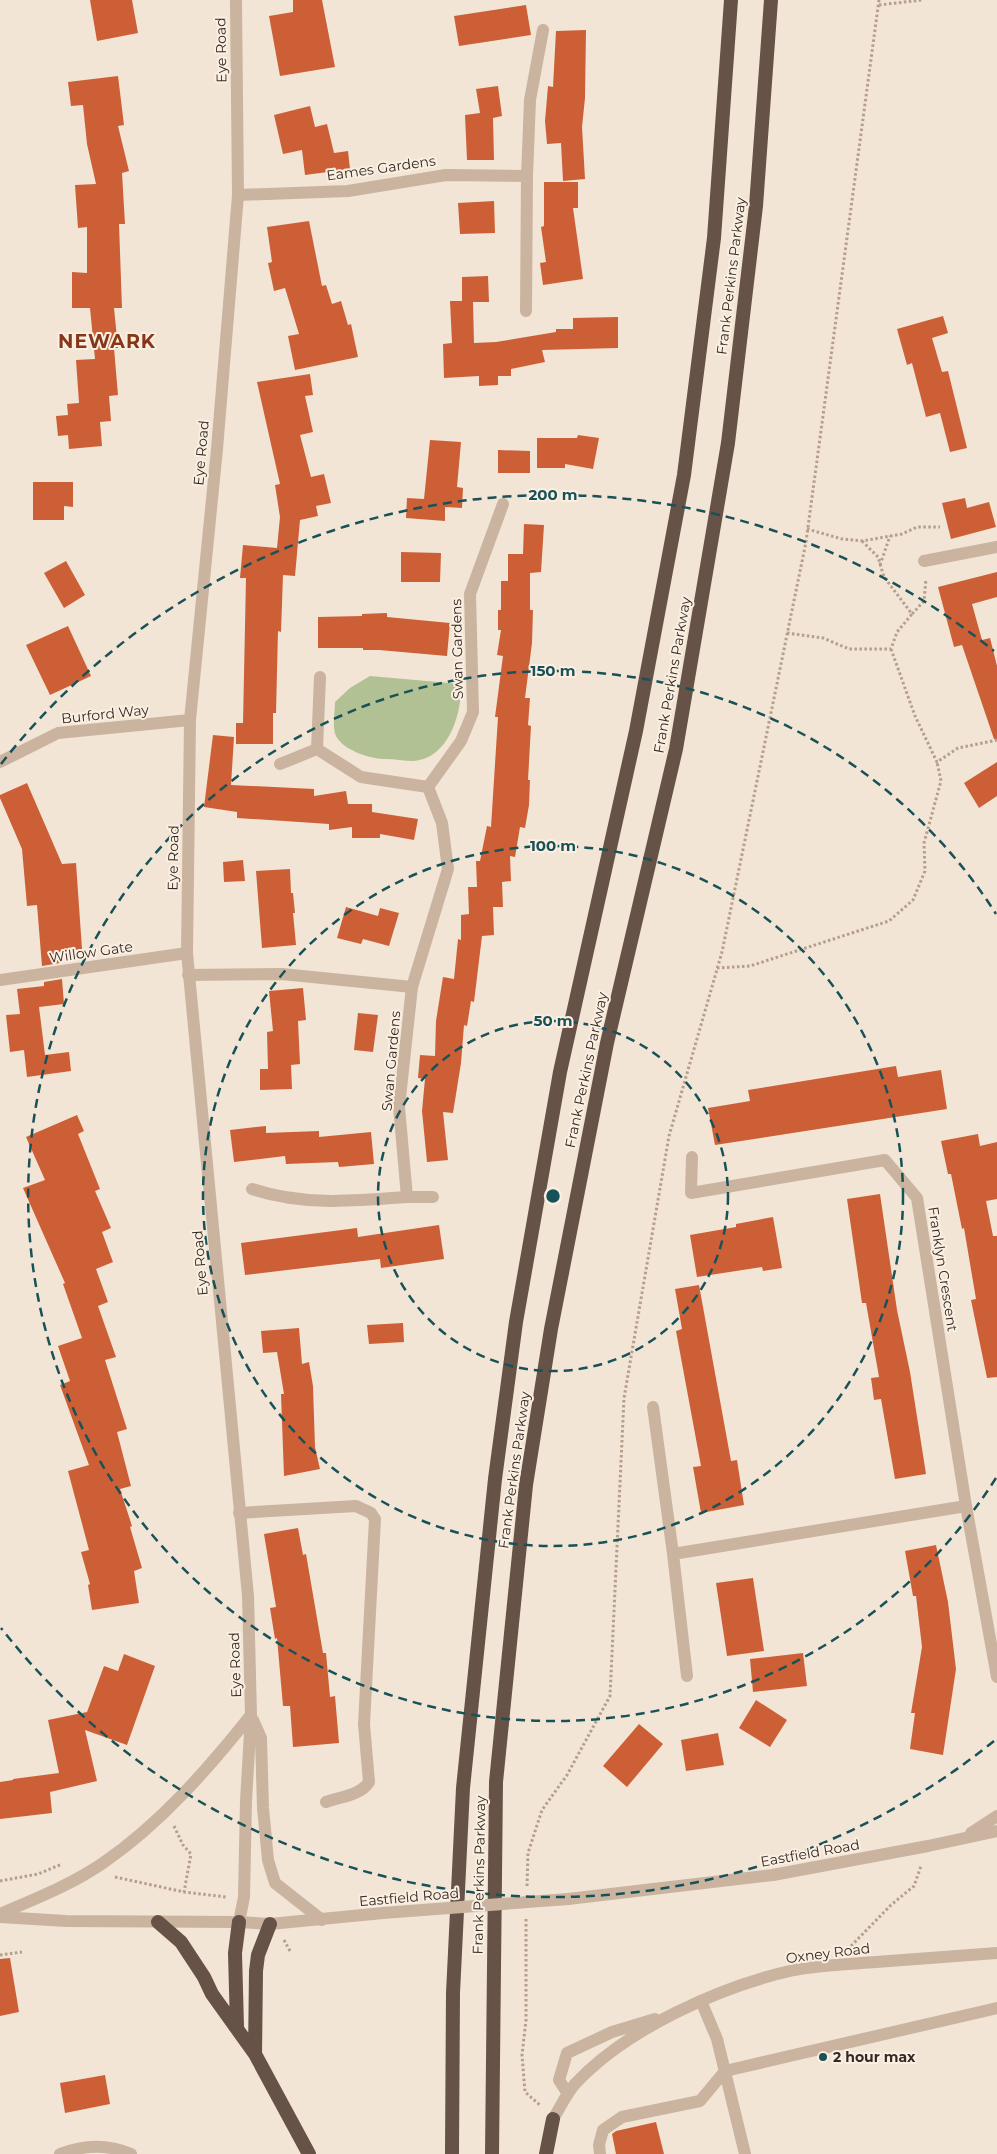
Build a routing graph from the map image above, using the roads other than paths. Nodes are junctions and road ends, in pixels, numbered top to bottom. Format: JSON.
{"nodes":[{"id":1,"x":236,"y":0,"type":"edge"},
{"id":2,"x":731,"y":0,"type":"edge"},
{"id":3,"x":771,"y":0,"type":"edge"},
{"id":4,"x":543,"y":30,"type":"dead end"},
{"id":5,"x":527,"y":176,"type":"junction"},
{"id":6,"x":238,"y":195,"type":"junction"},
{"id":7,"x":526,"y":312,"type":"dead end"},
{"id":8,"x":503,"y":504,"type":"dead end"},
{"id":9,"x":997,"y":547,"type":"edge"},
{"id":10,"x":924,"y":561,"type":"road end"},
{"id":11,"x":320,"y":677,"type":"dead end"},
{"id":12,"x":190,"y":720,"type":"junction"},
{"id":13,"x":317,"y":749,"type":"junction"},
{"id":14,"x":0,"y":762,"type":"edge"},
{"id":15,"x":280,"y":764,"type":"dead end"},
{"id":16,"x":428,"y":787,"type":"junction"},
{"id":17,"x":186,"y":953,"type":"junction"},
{"id":18,"x":188,"y":975,"type":"junction"},
{"id":19,"x":0,"y":980,"type":"edge"},
{"id":20,"x":412,"y":987,"type":"junction"},
{"id":21,"x":692,"y":1157,"type":"dead end"},
{"id":22,"x":252,"y":1189,"type":"dead end"},
{"id":23,"x":407,"y":1197,"type":"junction"},
{"id":24,"x":434,"y":1197,"type":"dead end"},
{"id":25,"x":653,"y":1406,"type":"dead end"},
{"id":26,"x":966,"y":1506,"type":"junction"},
{"id":27,"x":239,"y":1513,"type":"junction"},
{"id":28,"x":673,"y":1554,"type":"junction"},
{"id":29,"x":687,"y":1676,"type":"dead end"},
{"id":30,"x":997,"y":1677,"type":"edge"},
{"id":31,"x":251,"y":1715,"type":"junction"},
{"id":32,"x":326,"y":1802,"type":"dead end"},
{"id":33,"x":997,"y":1816,"type":"edge"},
{"id":34,"x":997,"y":1830,"type":"edge"},
{"id":35,"x":965,"y":1837,"type":"junction"},
{"id":36,"x":0,"y":1916,"type":"edge"},
{"id":37,"x":322,"y":1920,"type":"junction"},
{"id":38,"x":158,"y":1922,"type":"junction"},
{"id":39,"x":238,"y":1922,"type":"junction"},
{"id":40,"x":270,"y":1924,"type":"junction"},
{"id":41,"x":997,"y":1953,"type":"edge"},
{"id":42,"x":701,"y":2001,"type":"junction"},
{"id":43,"x":997,"y":2008,"type":"edge"},
{"id":44,"x":669,"y":2015,"type":"junction"},
{"id":45,"x":238,"y":2027,"type":"junction"},
{"id":46,"x":255,"y":2054,"type":"junction"},
{"id":47,"x":725,"y":2071,"type":"junction"},
{"id":48,"x":568,"y":2094,"type":"junction"},
{"id":49,"x":553,"y":2119,"type":"joint"},
{"id":50,"x":60,"y":2154,"type":"edge"},
{"id":51,"x":131,"y":2154,"type":"edge"},
{"id":52,"x":310,"y":2154,"type":"edge"},
{"id":53,"x":452,"y":2154,"type":"edge"},
{"id":54,"x":492,"y":2154,"type":"edge"},
{"id":55,"x":546,"y":2154,"type":"edge"},
{"id":56,"x":600,"y":2154,"type":"edge"},
{"id":57,"x":744,"y":2154,"type":"edge"}],
"edges":[{"from":1,"to":6,"type":"street","name":"Eye Road"},
{"from":2,"to":53,"type":"highway","name":"Frank Perkins Parkway"},
{"from":3,"to":54,"type":"highway","name":"Frank Perkins Parkway"},
{"from":4,"to":5,"type":"street"},
{"from":5,"to":6,"type":"street","name":"Eames Gardens"},
{"from":5,"to":7,"type":"street"},
{"from":6,"to":12,"type":"street","name":"Eye Road"},
{"from":8,"to":16,"type":"street","name":"Swan Gardens"},
{"from":9,"to":10,"type":"street"},
{"from":11,"to":13,"type":"street"},
{"from":12,"to":14,"type":"street","name":"Burford Way"},
{"from":12,"to":17,"type":"street","name":"Eye Road"},
{"from":13,"to":15,"type":"street"},
{"from":13,"to":16,"type":"street"},
{"from":16,"to":20,"type":"street","name":"Swan Gardens"},
{"from":17,"to":18,"type":"street","name":"Eye Road"},
{"from":17,"to":19,"type":"street","name":"Willow Gate"},
{"from":18,"to":20,"type":"street"},
{"from":18,"to":27,"type":"street","name":"Eye Road"},
{"from":20,"to":23,"type":"street","name":"Swan Gardens"},
{"from":21,"to":26,"type":"street","name":"Franklyn Crescent"},
{"from":22,"to":23,"type":"street"},
{"from":23,"to":24,"type":"street"},
{"from":25,"to":28,"type":"street"},
{"from":26,"to":28,"type":"street"},
{"from":26,"to":30,"type":"street","name":"Franklyn Crescent"},
{"from":27,"to":31,"type":"street","name":"Eye Road"},
{"from":27,"to":32,"type":"street"},
{"from":28,"to":29,"type":"street"},
{"from":31,"to":36,"type":"street"},
{"from":31,"to":37,"type":"street","name":"Eye Road"},
{"from":31,"to":39,"type":"street","name":"Eye Road"},
{"from":33,"to":35,"type":"street","name":"Eastfield Road"},
{"from":34,"to":35,"type":"street","name":"Eastfield Road"},
{"from":35,"to":37,"type":"street","name":"Eastfield Road","bridge":true},
{"from":36,"to":38,"type":"street","name":"Eastfield Road"},
{"from":37,"to":40,"type":"street","name":"Eastfield Road"},
{"from":38,"to":39,"type":"street","name":"Eastfield Road"},
{"from":38,"to":45,"type":"highway"},
{"from":39,"to":40,"type":"street","name":"Eastfield Road"},
{"from":39,"to":45,"type":"highway"},
{"from":40,"to":46,"type":"highway"},
{"from":41,"to":42,"type":"street","name":"Oxney Road"},
{"from":42,"to":44,"type":"street","name":"Oxney Road"},
{"from":42,"to":47,"type":"street"},
{"from":43,"to":47,"type":"street"},
{"from":44,"to":48,"type":"street","name":"Oxney Road"},
{"from":44,"to":48,"type":"street","name":"Oxney Road"},
{"from":45,"to":46,"type":"highway"},
{"from":46,"to":52,"type":"highway"},
{"from":47,"to":56,"type":"street"},
{"from":47,"to":57,"type":"street"},
{"from":48,"to":49,"type":"street","name":"Oxney Road"},
{"from":49,"to":55,"type":"highway"},
{"from":50,"to":51,"type":"street"}]}
